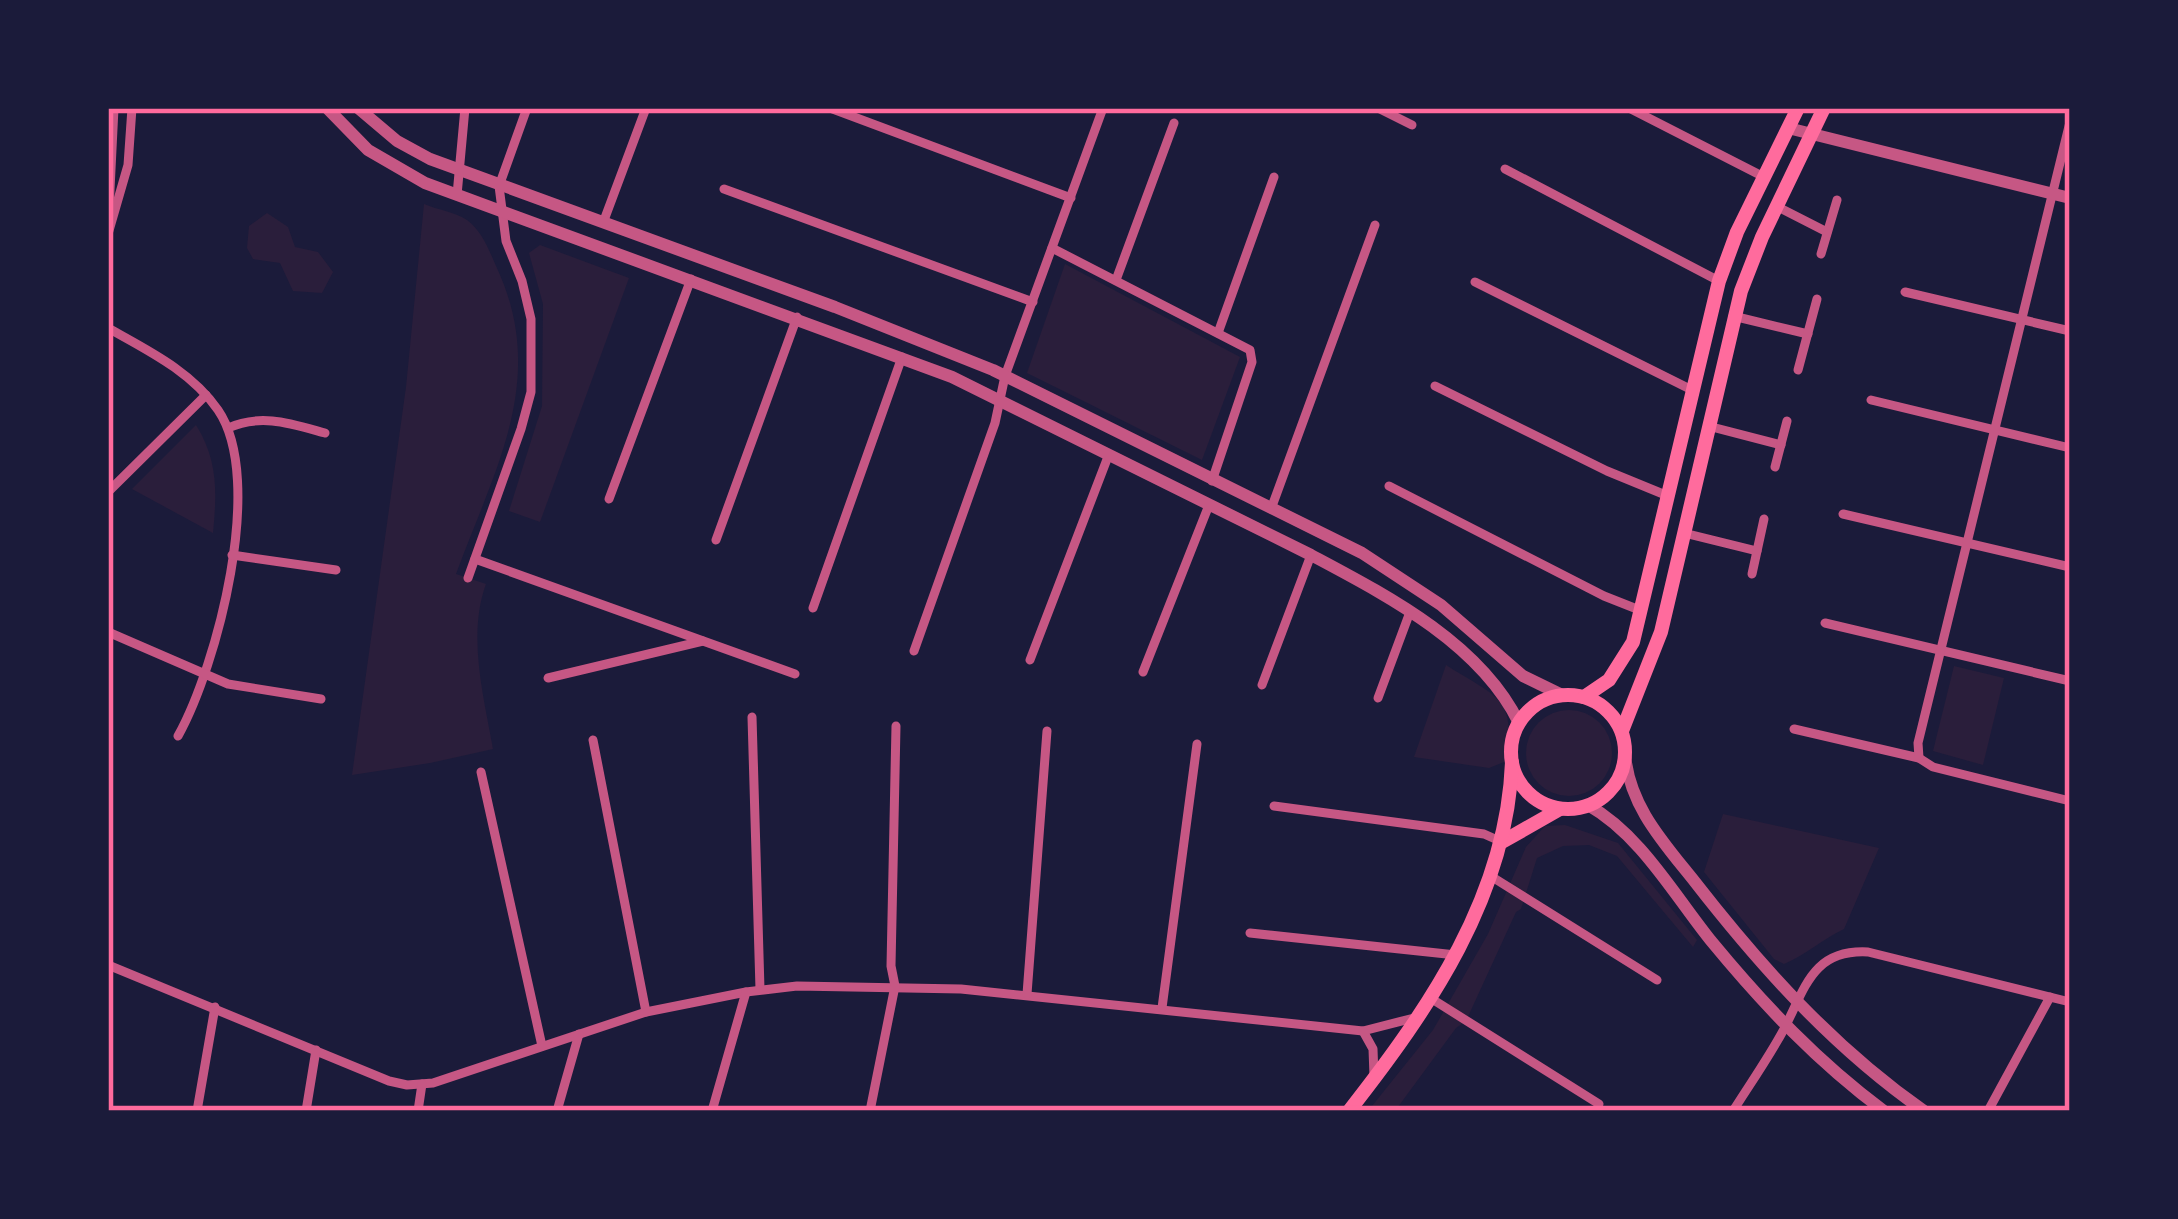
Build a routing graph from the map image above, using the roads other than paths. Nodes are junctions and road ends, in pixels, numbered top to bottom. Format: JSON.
{"nodes":[{"id":1,"x":113,"y":108,"type":"edge"},
{"id":2,"x":132,"y":108,"type":"edge"},
{"id":3,"x":327,"y":108,"type":"edge"},
{"id":4,"x":358,"y":108,"type":"edge"},
{"id":5,"x":465,"y":108,"type":"edge"},
{"id":6,"x":527,"y":108,"type":"edge"},
{"id":7,"x":646,"y":108,"type":"edge"},
{"id":8,"x":830,"y":108,"type":"edge"},
{"id":9,"x":1103,"y":108,"type":"edge"},
{"id":10,"x":1378,"y":108,"type":"edge"},
{"id":11,"x":1629,"y":108,"type":"edge"},
{"id":12,"x":1798,"y":108,"type":"edge"},
{"id":13,"x":1824,"y":108,"type":"edge"},
{"id":14,"x":2070,"y":122,"type":"edge"},
{"id":15,"x":1174,"y":123,"type":"dead end"},
{"id":16,"x":1412,"y":125,"type":"dead end"},
{"id":17,"x":1788,"y":128,"type":"junction"},
{"id":18,"x":1811,"y":136,"type":"junction"},
{"id":19,"x":1505,"y":170,"type":"dead end"},
{"id":20,"x":459,"y":171,"type":"junction"},
{"id":21,"x":1274,"y":177,"type":"dead end"},
{"id":22,"x":1764,"y":177,"type":"junction"},
{"id":23,"x":499,"y":186,"type":"junction"},
{"id":24,"x":724,"y":189,"type":"dead end"},
{"id":25,"x":2053,"y":194,"type":"junction"},
{"id":26,"x":457,"y":195,"type":"junction"},
{"id":27,"x":1071,"y":198,"type":"junction"},
{"id":28,"x":2070,"y":198,"type":"edge"},
{"id":29,"x":1837,"y":200,"type":"dead end"},
{"id":30,"x":1776,"y":206,"type":"junction"},
{"id":31,"x":505,"y":212,"type":"junction"},
{"id":32,"x":108,"y":220,"type":"edge"},
{"id":33,"x":603,"y":223,"type":"junction"},
{"id":34,"x":1375,"y":225,"type":"dead end"},
{"id":35,"x":1827,"y":232,"type":"junction"},
{"id":36,"x":108,"y":234,"type":"edge"},
{"id":37,"x":1052,"y":248,"type":"junction"},
{"id":38,"x":1821,"y":254,"type":"dead end"},
{"id":39,"x":691,"y":279,"type":"junction"},
{"id":40,"x":1116,"y":280,"type":"junction"},
{"id":41,"x":1719,"y":281,"type":"junction"},
{"id":42,"x":1475,"y":282,"type":"dead end"},
{"id":43,"x":1905,"y":292,"type":"dead end"},
{"id":44,"x":1816,"y":299,"type":"dead end"},
{"id":45,"x":1033,"y":302,"type":"junction"},
{"id":46,"x":1733,"y":316,"type":"junction"},
{"id":47,"x":797,"y":317,"type":"junction"},
{"id":48,"x":2022,"y":319,"type":"junction"},
{"id":49,"x":108,"y":328,"type":"edge"},
{"id":50,"x":2070,"y":331,"type":"edge"},
{"id":51,"x":1218,"y":333,"type":"junction"},
{"id":52,"x":1808,"y":334,"type":"junction"},
{"id":53,"x":902,"y":357,"type":"junction"},
{"id":54,"x":1798,"y":370,"type":"dead end"},
{"id":55,"x":1005,"y":376,"type":"junction"},
{"id":56,"x":1435,"y":386,"type":"dead end"},
{"id":57,"x":1691,"y":390,"type":"junction"},
{"id":58,"x":206,"y":395,"type":"junction"},
{"id":59,"x":1000,"y":399,"type":"junction"},
{"id":60,"x":1870,"y":400,"type":"dead end"},
{"id":61,"x":1787,"y":421,"type":"dead end"},
{"id":62,"x":1708,"y":426,"type":"junction"},
{"id":63,"x":228,"y":428,"type":"junction"},
{"id":64,"x":1995,"y":430,"type":"junction"},
{"id":65,"x":325,"y":433,"type":"dead end"},
{"id":66,"x":1781,"y":445,"type":"junction"},
{"id":67,"x":2070,"y":448,"type":"edge"},
{"id":68,"x":1109,"y":454,"type":"junction"},
{"id":69,"x":1775,"y":467,"type":"dead end"},
{"id":70,"x":1212,"y":481,"type":"junction"},
{"id":71,"x":1389,"y":486,"type":"dead end"},
{"id":72,"x":108,"y":492,"type":"edge"},
{"id":73,"x":1668,"y":496,"type":"junction"},
{"id":74,"x":609,"y":499,"type":"dead end"},
{"id":75,"x":1209,"y":505,"type":"junction"},
{"id":76,"x":1271,"y":509,"type":"junction"},
{"id":77,"x":1843,"y":514,"type":"dead end"},
{"id":78,"x":1764,"y":519,"type":"dead end"},
{"id":79,"x":1684,"y":533,"type":"junction"},
{"id":80,"x":716,"y":540,"type":"dead end"},
{"id":81,"x":1967,"y":543,"type":"junction"},
{"id":82,"x":1757,"y":551,"type":"junction"},
{"id":83,"x":1311,"y":555,"type":"junction"},
{"id":84,"x":232,"y":556,"type":"junction"},
{"id":85,"x":475,"y":559,"type":"junction"},
{"id":86,"x":2070,"y":567,"type":"edge"},
{"id":87,"x":336,"y":570,"type":"dead end"},
{"id":88,"x":1751,"y":574,"type":"dead end"},
{"id":89,"x":468,"y":578,"type":"dead end"},
{"id":90,"x":813,"y":608,"type":"dead end"},
{"id":91,"x":1410,"y":612,"type":"junction"},
{"id":92,"x":1642,"y":612,"type":"junction"},
{"id":93,"x":1825,"y":623,"type":"dead end"},
{"id":94,"x":108,"y":632,"type":"edge"},
{"id":95,"x":703,"y":641,"type":"junction"},
{"id":96,"x":1941,"y":650,"type":"junction"},
{"id":97,"x":914,"y":651,"type":"dead end"},
{"id":98,"x":1030,"y":660,"type":"dead end"},
{"id":99,"x":1143,"y":671,"type":"dead end"},
{"id":100,"x":205,"y":673,"type":"junction"},
{"id":101,"x":795,"y":674,"type":"dead end"},
{"id":102,"x":548,"y":678,"type":"dead end"},
{"id":103,"x":2070,"y":681,"type":"edge"},
{"id":104,"x":1262,"y":685,"type":"dead end"},
{"id":105,"x":1562,"y":694,"type":"junction"},
{"id":106,"x":1584,"y":697,"type":"junction"},
{"id":107,"x":1378,"y":698,"type":"dead end"},
{"id":108,"x":321,"y":699,"type":"dead end"},
{"id":109,"x":752,"y":717,"type":"dead end"},
{"id":110,"x":1519,"y":723,"type":"junction"},
{"id":111,"x":896,"y":726,"type":"dead end"},
{"id":112,"x":1794,"y":729,"type":"dead end"},
{"id":113,"x":1048,"y":731,"type":"dead end"},
{"id":114,"x":1622,"y":731,"type":"junction"},
{"id":115,"x":178,"y":736,"type":"dead end"},
{"id":116,"x":593,"y":740,"type":"dead end"},
{"id":117,"x":1197,"y":744,"type":"dead end"},
{"id":118,"x":1625,"y":754,"type":"junction"},
{"id":119,"x":1919,"y":758,"type":"junction"},
{"id":120,"x":1512,"y":762,"type":"junction"},
{"id":121,"x":481,"y":772,"type":"dead end"},
{"id":122,"x":2070,"y":801,"type":"edge"},
{"id":123,"x":1588,"y":805,"type":"junction"},
{"id":124,"x":1274,"y":806,"type":"dead end"},
{"id":125,"x":1562,"y":808,"type":"junction"},
{"id":126,"x":1502,"y":842,"type":"junction"},
{"id":127,"x":1489,"y":875,"type":"junction"},
{"id":128,"x":1250,"y":933,"type":"dead end"},
{"id":129,"x":1456,"y":955,"type":"junction"},
{"id":130,"x":108,"y":963,"type":"edge"},
{"id":131,"x":1657,"y":980,"type":"dead end"},
{"id":132,"x":895,"y":986,"type":"junction"},
{"id":133,"x":760,"y":989,"type":"junction"},
{"id":134,"x":746,"y":992,"type":"junction"},
{"id":135,"x":1027,"y":994,"type":"junction"},
{"id":136,"x":2050,"y":997,"type":"junction"},
{"id":137,"x":1432,"y":999,"type":"junction"},
{"id":138,"x":1795,"y":1000,"type":"junction"},
{"id":139,"x":2070,"y":1002,"type":"edge"},
{"id":140,"x":215,"y":1007,"type":"junction"},
{"id":141,"x":1162,"y":1008,"type":"junction"},
{"id":142,"x":646,"y":1012,"type":"junction"},
{"id":143,"x":1422,"y":1015,"type":"junction"},
{"id":144,"x":1786,"y":1026,"type":"junction"},
{"id":145,"x":1363,"y":1031,"type":"junction"},
{"id":146,"x":579,"y":1034,"type":"junction"},
{"id":147,"x":542,"y":1046,"type":"junction"},
{"id":148,"x":316,"y":1050,"type":"junction"},
{"id":149,"x":1374,"y":1079,"type":"junction"},
{"id":150,"x":422,"y":1084,"type":"junction"},
{"id":151,"x":1599,"y":1104,"type":"dead end"},
{"id":152,"x":1353,"y":1110,"type":"edge"},
{"id":153,"x":197,"y":1111,"type":"edge"},
{"id":154,"x":305,"y":1111,"type":"edge"},
{"id":155,"x":418,"y":1111,"type":"edge"},
{"id":156,"x":557,"y":1111,"type":"edge"},
{"id":157,"x":712,"y":1111,"type":"edge"},
{"id":158,"x":870,"y":1111,"type":"edge"},
{"id":159,"x":1733,"y":1111,"type":"edge"},
{"id":160,"x":1883,"y":1111,"type":"edge"},
{"id":161,"x":1924,"y":1111,"type":"edge"},
{"id":162,"x":1988,"y":1111,"type":"edge"}],
"edges":[{"from":1,"to":32,"type":"street"},
{"from":2,"to":36,"type":"street"},
{"from":3,"to":26,"type":"street"},
{"from":4,"to":20,"type":"street"},
{"from":5,"to":20,"type":"street"},
{"from":6,"to":23,"type":"street"},
{"from":7,"to":33,"type":"street"},
{"from":8,"to":27,"type":"street"},
{"from":9,"to":27,"type":"street"},
{"from":10,"to":16,"type":"street"},
{"from":11,"to":22,"type":"street"},
{"from":12,"to":17,"type":"main road"},
{"from":13,"to":18,"type":"main road"},
{"from":14,"to":25,"type":"street"},
{"from":15,"to":40,"type":"street"},
{"from":17,"to":18,"type":"street"},
{"from":17,"to":22,"type":"main road"},
{"from":18,"to":25,"type":"street"},
{"from":18,"to":30,"type":"main road"},
{"from":19,"to":41,"type":"street"},
{"from":20,"to":23,"type":"street"},
{"from":20,"to":26,"type":"street"},
{"from":21,"to":51,"type":"street"},
{"from":22,"to":41,"type":"main road"},
{"from":23,"to":31,"type":"street"},
{"from":23,"to":33,"type":"street"},
{"from":24,"to":45,"type":"street"},
{"from":25,"to":28,"type":"street"},
{"from":25,"to":48,"type":"street"},
{"from":26,"to":31,"type":"street"},
{"from":27,"to":37,"type":"street"},
{"from":29,"to":35,"type":"street"},
{"from":30,"to":35,"type":"street"},
{"from":30,"to":46,"type":"main road"},
{"from":31,"to":39,"type":"street"},
{"from":31,"to":85,"type":"street"},
{"from":33,"to":55,"type":"street"},
{"from":34,"to":76,"type":"street"},
{"from":35,"to":38,"type":"street"},
{"from":37,"to":40,"type":"street"},
{"from":37,"to":45,"type":"street"},
{"from":39,"to":47,"type":"street"},
{"from":39,"to":74,"type":"street"},
{"from":40,"to":51,"type":"street"},
{"from":41,"to":57,"type":"main road"},
{"from":42,"to":57,"type":"street"},
{"from":43,"to":48,"type":"street"},
{"from":44,"to":52,"type":"street"},
{"from":45,"to":55,"type":"street"},
{"from":46,"to":52,"type":"street"},
{"from":46,"to":62,"type":"main road"},
{"from":47,"to":53,"type":"street"},
{"from":47,"to":80,"type":"street"},
{"from":48,"to":50,"type":"street"},
{"from":48,"to":64,"type":"street"},
{"from":49,"to":58,"type":"street"},
{"from":51,"to":70,"type":"street"},
{"from":52,"to":54,"type":"street"},
{"from":53,"to":59,"type":"street"},
{"from":53,"to":90,"type":"street"},
{"from":55,"to":59,"type":"street"},
{"from":55,"to":70,"type":"street"},
{"from":56,"to":73,"type":"street"},
{"from":57,"to":73,"type":"main road"},
{"from":58,"to":63,"type":"street"},
{"from":58,"to":72,"type":"street"},
{"from":59,"to":68,"type":"street"},
{"from":59,"to":97,"type":"street"},
{"from":60,"to":64,"type":"street"},
{"from":61,"to":66,"type":"street"},
{"from":62,"to":66,"type":"street"},
{"from":62,"to":79,"type":"main road"},
{"from":63,"to":65,"type":"street"},
{"from":63,"to":84,"type":"street"},
{"from":64,"to":67,"type":"street"},
{"from":64,"to":81,"type":"street"},
{"from":66,"to":69,"type":"street"},
{"from":68,"to":75,"type":"street"},
{"from":68,"to":98,"type":"street"},
{"from":70,"to":76,"type":"street"},
{"from":71,"to":92,"type":"street"},
{"from":73,"to":92,"type":"main road"},
{"from":75,"to":83,"type":"street"},
{"from":75,"to":99,"type":"street"},
{"from":76,"to":105,"type":"street"},
{"from":77,"to":81,"type":"street"},
{"from":78,"to":82,"type":"street"},
{"from":79,"to":82,"type":"street"},
{"from":79,"to":114,"type":"main road"},
{"from":81,"to":86,"type":"street"},
{"from":81,"to":96,"type":"street"},
{"from":82,"to":88,"type":"street"},
{"from":83,"to":91,"type":"street"},
{"from":83,"to":104,"type":"street"},
{"from":84,"to":87,"type":"street"},
{"from":84,"to":100,"type":"street"},
{"from":85,"to":89,"type":"street"},
{"from":85,"to":95,"type":"street"},
{"from":91,"to":107,"type":"street"},
{"from":91,"to":110,"type":"street"},
{"from":92,"to":106,"type":"main road"},
{"from":93,"to":96,"type":"street"},
{"from":94,"to":100,"type":"street"},
{"from":95,"to":101,"type":"street"},
{"from":95,"to":102,"type":"street"},
{"from":96,"to":103,"type":"street"},
{"from":96,"to":119,"type":"street"},
{"from":100,"to":108,"type":"street"},
{"from":100,"to":115,"type":"street"},
{"from":105,"to":106,"type":"main road"},
{"from":105,"to":110,"type":"main road"},
{"from":106,"to":114,"type":"main road"},
{"from":109,"to":133,"type":"street"},
{"from":110,"to":120,"type":"main road"},
{"from":111,"to":132,"type":"street"},
{"from":112,"to":119,"type":"street"},
{"from":113,"to":135,"type":"street"},
{"from":114,"to":118,"type":"main road"},
{"from":116,"to":142,"type":"street"},
{"from":117,"to":141,"type":"street"},
{"from":118,"to":123,"type":"main road"},
{"from":118,"to":138,"type":"street"},
{"from":119,"to":122,"type":"street"},
{"from":120,"to":125,"type":"main road"},
{"from":120,"to":126,"type":"main road"},
{"from":121,"to":147,"type":"street"},
{"from":123,"to":125,"type":"main road"},
{"from":123,"to":144,"type":"street"},
{"from":124,"to":126,"type":"street"},
{"from":125,"to":126,"type":"main road"},
{"from":126,"to":127,"type":"main road"},
{"from":127,"to":129,"type":"main road"},
{"from":127,"to":131,"type":"street"},
{"from":128,"to":129,"type":"street"},
{"from":129,"to":137,"type":"main road"},
{"from":130,"to":140,"type":"street"},
{"from":132,"to":133,"type":"street"},
{"from":132,"to":135,"type":"street"},
{"from":132,"to":158,"type":"street"},
{"from":133,"to":134,"type":"street"},
{"from":134,"to":142,"type":"street"},
{"from":134,"to":157,"type":"street"},
{"from":135,"to":141,"type":"street"},
{"from":136,"to":138,"type":"street"},
{"from":136,"to":139,"type":"street"},
{"from":136,"to":162,"type":"street"},
{"from":137,"to":143,"type":"main road"},
{"from":137,"to":151,"type":"street"},
{"from":138,"to":144,"type":"street"},
{"from":138,"to":161,"type":"street"},
{"from":140,"to":148,"type":"street"},
{"from":140,"to":153,"type":"street"},
{"from":141,"to":145,"type":"street"},
{"from":142,"to":146,"type":"street"},
{"from":143,"to":145,"type":"street"},
{"from":143,"to":149,"type":"main road"},
{"from":144,"to":159,"type":"street"},
{"from":144,"to":160,"type":"street"},
{"from":145,"to":149,"type":"street"},
{"from":146,"to":147,"type":"street"},
{"from":146,"to":156,"type":"street"},
{"from":147,"to":150,"type":"street"},
{"from":148,"to":150,"type":"street"},
{"from":148,"to":154,"type":"street"},
{"from":149,"to":152,"type":"main road"},
{"from":150,"to":155,"type":"street"}]}
